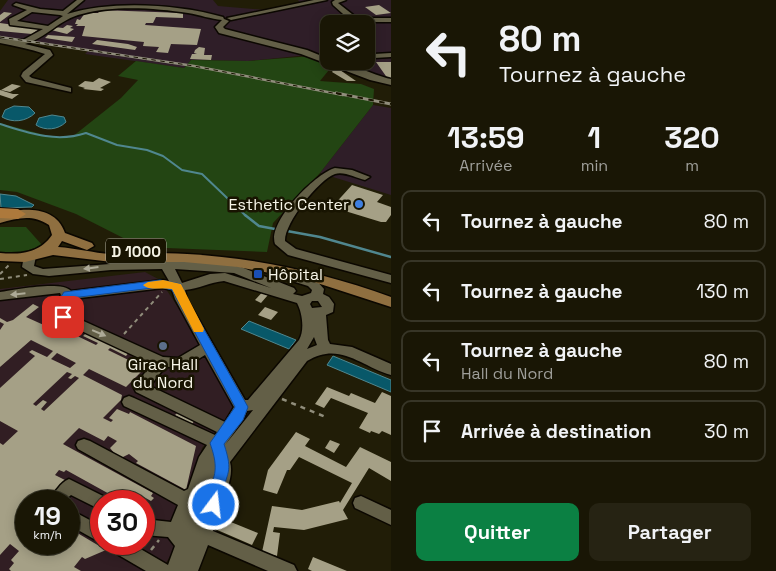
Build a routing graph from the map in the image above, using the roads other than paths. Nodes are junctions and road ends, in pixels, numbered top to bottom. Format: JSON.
{"nodes":[{"id":1,"x":81,"y":0,"type":"edge"},
{"id":2,"x":324,"y":0,"type":"edge"},
{"id":3,"x":343,"y":0,"type":"edge"},
{"id":4,"x":37,"y":10,"type":"junction"},
{"id":5,"x":21,"y":16,"type":"junction"},
{"id":6,"x":64,"y":16,"type":"junction"},
{"id":7,"x":391,"y":20,"type":"edge"},
{"id":8,"x":224,"y":21,"type":"junction"},
{"id":9,"x":209,"y":28,"type":"dead end"},
{"id":10,"x":46,"y":31,"type":"junction"},
{"id":11,"x":0,"y":41,"type":"edge"},
{"id":12,"x":22,"y":44,"type":"junction"},
{"id":13,"x":320,"y":55,"type":"edge"},
{"id":14,"x":391,"y":55,"type":"edge"},
{"id":15,"x":316,"y":56,"type":"junction"},
{"id":16,"x":375,"y":56,"type":"edge"},
{"id":17,"x":391,"y":82,"type":"edge"},
{"id":18,"x":68,"y":90,"type":"dead end"},
{"id":19,"x":365,"y":177,"type":"dead end"},
{"id":20,"x":0,"y":213,"type":"edge"},
{"id":21,"x":18,"y":214,"type":"junction"},
{"id":22,"x":0,"y":219,"type":"edge"},
{"id":23,"x":59,"y":235,"type":"junction"},
{"id":24,"x":44,"y":250,"type":"junction"},
{"id":25,"x":0,"y":256,"type":"edge"},
{"id":26,"x":30,"y":256,"type":"junction"},
{"id":27,"x":244,"y":263,"type":"junction"},
{"id":28,"x":164,"y":264,"type":"junction"},
{"id":29,"x":391,"y":279,"type":"edge"},
{"id":30,"x":177,"y":287,"type":"junction"},
{"id":31,"x":68,"y":295,"type":"junction"},
{"id":32,"x":391,"y":295,"type":"edge"},
{"id":33,"x":0,"y":296,"type":"edge"},
{"id":34,"x":391,"y":302,"type":"edge"},
{"id":35,"x":310,"y":305,"type":"junction"},
{"id":36,"x":208,"y":347,"type":"junction"},
{"id":37,"x":325,"y":347,"type":"junction"},
{"id":38,"x":161,"y":362,"type":"junction"},
{"id":39,"x":391,"y":370,"type":"edge"},
{"id":40,"x":128,"y":402,"type":"dead end"},
{"id":41,"x":241,"y":407,"type":"junction"},
{"id":42,"x":257,"y":414,"type":"junction"},
{"id":43,"x":222,"y":437,"type":"junction"},
{"id":44,"x":84,"y":445,"type":"dead end"},
{"id":45,"x":222,"y":460,"type":"junction"},
{"id":46,"x":65,"y":490,"type":"edge"},
{"id":47,"x":77,"y":490,"type":"edge"},
{"id":48,"x":201,"y":496,"type":"junction"},
{"id":49,"x":361,"y":503,"type":"dead end"},
{"id":50,"x":391,"y":518,"type":"edge"},
{"id":51,"x":155,"y":529,"type":"edge"},
{"id":52,"x":186,"y":536,"type":"junction"},
{"id":53,"x":135,"y":555,"type":"edge"},
{"id":54,"x":162,"y":571,"type":"edge"},
{"id":55,"x":174,"y":571,"type":"edge"},
{"id":56,"x":184,"y":571,"type":"edge"},
{"id":57,"x":288,"y":571,"type":"edge"}],
"edges":[{"from":1,"to":6,"type":"street"},
{"from":2,"to":8,"type":"street"},
{"from":3,"to":7,"type":"street"},
{"from":4,"to":5,"type":"street"},
{"from":4,"to":5,"type":"street"},
{"from":4,"to":6,"type":"street"},
{"from":5,"to":10,"type":"street"},
{"from":6,"to":8,"type":"street"},
{"from":6,"to":10,"type":"street"},
{"from":8,"to":9,"type":"street"},
{"from":8,"to":15,"type":"street"},
{"from":10,"to":12,"type":"street"},
{"from":11,"to":12,"type":"street"},
{"from":12,"to":18,"type":"street"},
{"from":13,"to":15,"type":"street"},
{"from":14,"to":16,"type":"street"},
{"from":15,"to":17,"type":"street"},
{"from":19,"to":29,"type":"street"},
{"from":20,"to":21,"type":"highway"},
{"from":21,"to":22,"type":"main road"},
{"from":21,"to":23,"type":"main road"},
{"from":23,"to":24,"type":"main road"},
{"from":23,"to":32,"type":"main road","number":"D 1000"},
{"from":24,"to":26,"type":"main road"},
{"from":24,"to":27,"type":"main road","number":"D 1000"},
{"from":25,"to":26,"type":"main road"},
{"from":28,"to":26,"type":"street","one_way":true},
{"from":27,"to":34,"type":"main road","number":"D 1000"},
{"from":27,"to":35,"type":"street"},
{"from":28,"to":30,"type":"street"},
{"from":28,"to":35,"type":"street"},
{"from":30,"to":31,"type":"street"},
{"from":30,"to":35,"type":"street"},
{"from":30,"to":36,"type":"street"},
{"from":31,"to":33,"type":"street","one_way":true},
{"from":31,"to":38,"type":"street","one_way":true},
{"from":35,"to":37,"type":"street"},
{"from":35,"to":41,"type":"street"},
{"from":36,"to":38,"type":"street"},
{"from":36,"to":41,"type":"street"},
{"from":37,"to":39,"type":"street"},
{"from":37,"to":42,"type":"street"},
{"from":38,"to":43,"type":"street"},
{"from":40,"to":43,"type":"street"},
{"from":41,"to":42,"type":"street"},
{"from":41,"to":43,"type":"street"},
{"from":42,"to":45,"type":"street"},
{"from":43,"to":45,"type":"street"},
{"from":43,"to":48,"type":"street"},
{"from":44,"to":48,"type":"street"},
{"from":45,"to":48,"type":"street"},
{"from":46,"to":47,"type":"street"},
{"from":48,"to":52,"type":"street"},
{"from":48,"to":52,"type":"street"},
{"from":49,"to":50,"type":"street"},
{"from":51,"to":52,"type":"street"},
{"from":52,"to":55,"type":"street"},
{"from":52,"to":56,"type":"street"},
{"from":52,"to":57,"type":"street"},
{"from":53,"to":54,"type":"street"}]}
